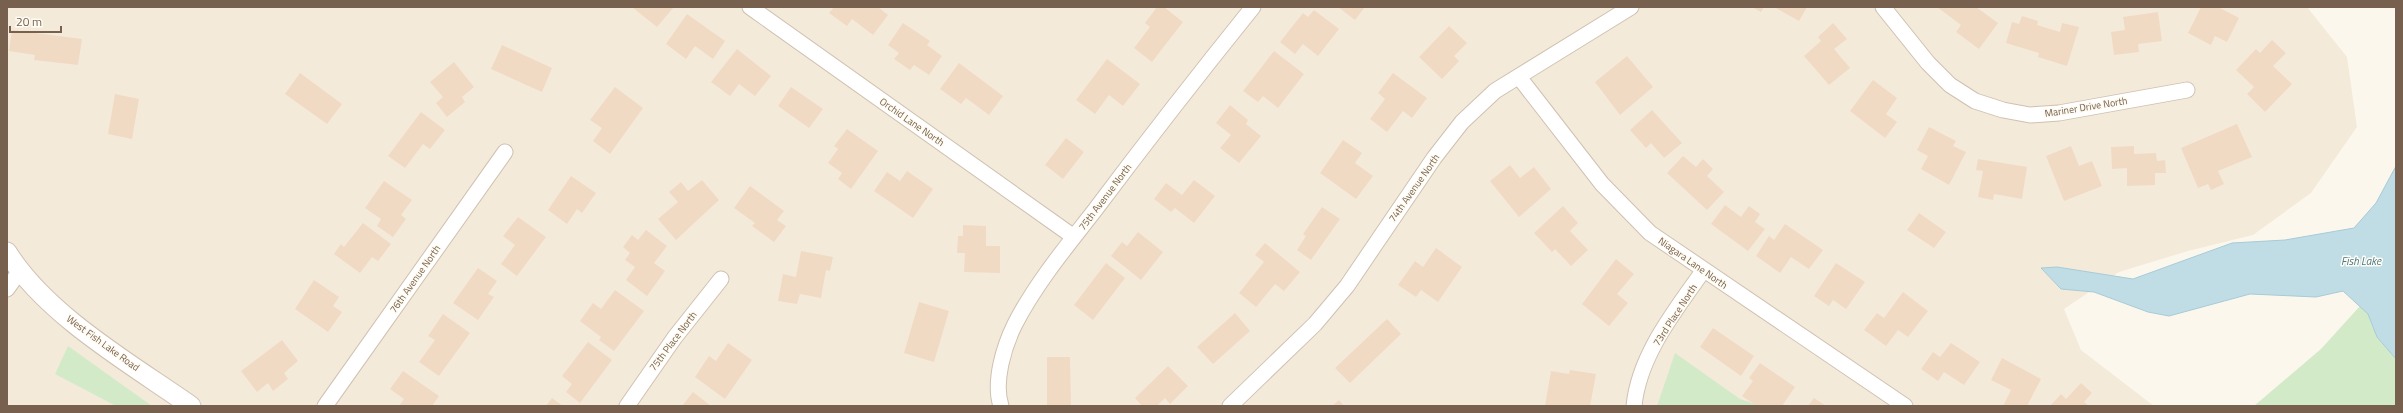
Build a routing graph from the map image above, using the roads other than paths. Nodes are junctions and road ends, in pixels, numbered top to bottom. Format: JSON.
{"nodes":[{"id":1,"x":750,"y":7,"type":"edge"},
{"id":2,"x":1252,"y":7,"type":"edge"},
{"id":3,"x":1631,"y":7,"type":"edge"},
{"id":4,"x":1883,"y":7,"type":"edge"},
{"id":5,"x":1520,"y":77,"type":"junction"},
{"id":6,"x":2188,"y":90,"type":"dead end"},
{"id":7,"x":505,"y":152,"type":"dead end"},
{"id":8,"x":1074,"y":237,"type":"junction"},
{"id":9,"x":7,"y":252,"type":"edge"},
{"id":10,"x":1703,"y":270,"type":"junction"},
{"id":11,"x":19,"y":272,"type":"junction"},
{"id":12,"x":721,"y":279,"type":"dead end"},
{"id":13,"x":7,"y":288,"type":"edge"},
{"id":14,"x":191,"y":406,"type":"edge"},
{"id":15,"x":325,"y":406,"type":"edge"},
{"id":16,"x":627,"y":406,"type":"edge"},
{"id":17,"x":1001,"y":406,"type":"edge"},
{"id":18,"x":1230,"y":406,"type":"edge"},
{"id":19,"x":1634,"y":406,"type":"edge"},
{"id":20,"x":1905,"y":406,"type":"edge"}],
"edges":[{"from":1,"to":8,"type":"street","name":"Orchid Lane North"},
{"from":2,"to":8,"type":"street","name":"75th Avenue North"},
{"from":3,"to":5,"type":"street","name":"74th Avenue North"},
{"from":4,"to":6,"type":"street","name":"Mariner Drive North"},
{"from":5,"to":10,"type":"street","name":"Niagara Lane North"},
{"from":5,"to":18,"type":"street","name":"74th Avenue North"},
{"from":7,"to":15,"type":"street","name":"76th Avenue North"},
{"from":8,"to":17,"type":"street","name":"75th Avenue North"},
{"from":9,"to":11,"type":"street","name":"West Fish Lake Road"},
{"from":10,"to":19,"type":"street","name":"73rd Place North"},
{"from":10,"to":20,"type":"street","name":"Niagara Lane North"},
{"from":11,"to":13,"type":"street"},
{"from":11,"to":14,"type":"street","name":"West Fish Lake Road"},
{"from":12,"to":16,"type":"street","name":"75th Place North"}]}
